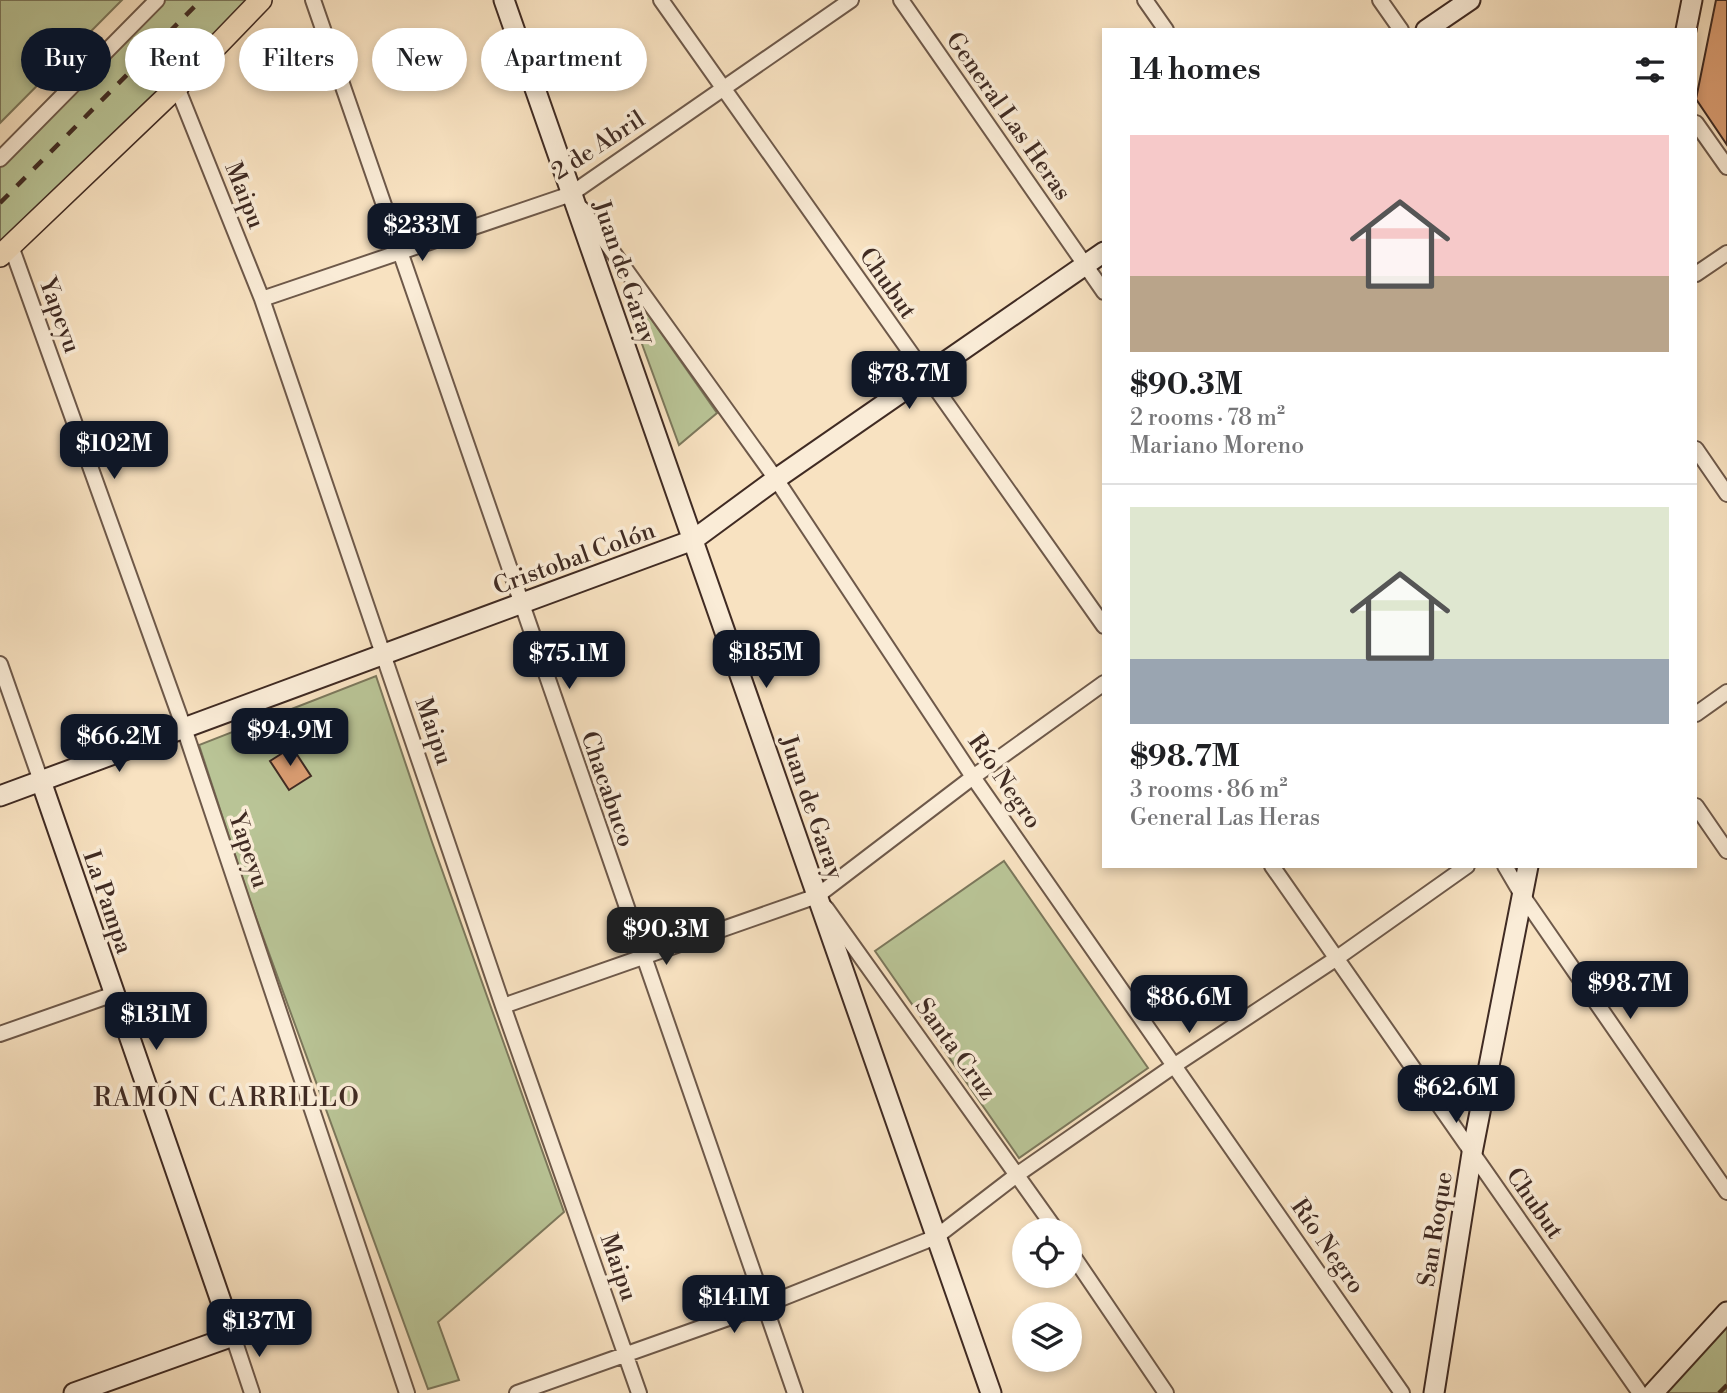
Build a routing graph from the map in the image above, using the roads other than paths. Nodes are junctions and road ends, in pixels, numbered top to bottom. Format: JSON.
{"nodes":[{"id":1,"x":157,"y":0,"type":"edge"},
{"id":2,"x":261,"y":0,"type":"edge"},
{"id":3,"x":313,"y":0,"type":"edge"},
{"id":4,"x":503,"y":0,"type":"edge"},
{"id":5,"x":661,"y":0,"type":"edge"},
{"id":6,"x":851,"y":0,"type":"edge"},
{"id":7,"x":901,"y":0,"type":"edge"},
{"id":8,"x":1146,"y":0,"type":"edge"},
{"id":9,"x":1380,"y":0,"type":"edge"},
{"id":10,"x":1470,"y":0,"type":"edge"},
{"id":11,"x":1692,"y":0,"type":"edge"},
{"id":12,"x":1165,"y":28,"type":"edge"},
{"id":13,"x":1400,"y":28,"type":"edge"},
{"id":14,"x":1429,"y":28,"type":"edge"},
{"id":15,"x":1686,"y":28,"type":"edge"},
{"id":16,"x":225,"y":37,"type":"edge"},
{"id":17,"x":724,"y":89,"type":"junction"},
{"id":18,"x":173,"y":91,"type":"edge"},
{"id":19,"x":179,"y":91,"type":"edge"},
{"id":20,"x":1697,"y":124,"type":"edge"},
{"id":21,"x":0,"y":159,"type":"edge"},
{"id":22,"x":1727,"y":167,"type":"edge"},
{"id":23,"x":571,"y":194,"type":"junction"},
{"id":24,"x":5,"y":251,"type":"edge"},
{"id":25,"x":401,"y":252,"type":"junction"},
{"id":26,"x":1102,"y":253,"type":"edge"},
{"id":27,"x":1727,"y":253,"type":"edge"},
{"id":28,"x":1085,"y":265,"type":"junction"},
{"id":29,"x":1697,"y":273,"type":"edge"},
{"id":30,"x":1102,"y":289,"type":"edge"},
{"id":31,"x":262,"y":299,"type":"junction"},
{"id":32,"x":926,"y":376,"type":"junction"},
{"id":33,"x":1697,"y":450,"type":"edge"},
{"id":34,"x":776,"y":479,"type":"junction"},
{"id":35,"x":1727,"y":494,"type":"edge"},
{"id":36,"x":693,"y":540,"type":"junction"},
{"id":37,"x":520,"y":604,"type":"junction"},
{"id":38,"x":1102,"y":623,"type":"edge"},
{"id":39,"x":384,"y":654,"type":"junction"},
{"id":40,"x":0,"y":664,"type":"edge"},
{"id":41,"x":1102,"y":684,"type":"edge"},
{"id":42,"x":1727,"y":692,"type":"edge"},
{"id":43,"x":1697,"y":713,"type":"edge"},
{"id":44,"x":184,"y":728,"type":"junction"},
{"id":45,"x":973,"y":777,"type":"junction"},
{"id":46,"x":40,"y":781,"type":"junction"},
{"id":47,"x":0,"y":796,"type":"edge"},
{"id":48,"x":1697,"y":807,"type":"edge"},
{"id":49,"x":1727,"y":851,"type":"edge"},
{"id":50,"x":1273,"y":868,"type":"edge"},
{"id":51,"x":1464,"y":868,"type":"edge"},
{"id":52,"x":1506,"y":868,"type":"edge"},
{"id":53,"x":1528,"y":868,"type":"edge"},
{"id":54,"x":1522,"y":895,"type":"junction"},
{"id":55,"x":817,"y":896,"type":"junction"},
{"id":56,"x":643,"y":957,"type":"junction"},
{"id":57,"x":1337,"y":958,"type":"junction"},
{"id":58,"x":114,"y":994,"type":"junction"},
{"id":59,"x":503,"y":1006,"type":"junction"},
{"id":60,"x":0,"y":1034,"type":"edge"},
{"id":61,"x":1175,"y":1065,"type":"junction"},
{"id":62,"x":1472,"y":1153,"type":"junction"},
{"id":63,"x":1018,"y":1174,"type":"junction"},
{"id":64,"x":1727,"y":1192,"type":"edge"},
{"id":65,"x":1048,"y":1218,"type":"edge"},
{"id":66,"x":936,"y":1237,"type":"junction"},
{"id":67,"x":1082,"y":1269,"type":"edge"},
{"id":68,"x":765,"y":1305,"type":"junction"},
{"id":69,"x":1727,"y":1312,"type":"edge"},
{"id":70,"x":233,"y":1336,"type":"junction"},
{"id":71,"x":626,"y":1354,"type":"junction"},
{"id":72,"x":74,"y":1393,"type":"edge"},
{"id":73,"x":253,"y":1393,"type":"edge"},
{"id":74,"x":407,"y":1393,"type":"edge"},
{"id":75,"x":517,"y":1393,"type":"edge"},
{"id":76,"x":639,"y":1393,"type":"edge"},
{"id":77,"x":795,"y":1393,"type":"edge"},
{"id":78,"x":991,"y":1393,"type":"edge"},
{"id":79,"x":1166,"y":1393,"type":"edge"},
{"id":80,"x":1402,"y":1393,"type":"edge"},
{"id":81,"x":1434,"y":1393,"type":"edge"},
{"id":82,"x":1640,"y":1393,"type":"edge"},
{"id":83,"x":1653,"y":1393,"type":"edge"}],
"edges":[{"from":1,"to":21,"type":"street"},
{"from":2,"to":16,"type":"main road"},
{"from":3,"to":25,"type":"street","name":"Chacabuco"},
{"from":4,"to":23,"type":"street","name":"Juan de Garay"},
{"from":5,"to":17,"type":"street","name":"Chubut"},
{"from":6,"to":17,"type":"street","name":"2 de Abril"},
{"from":7,"to":28,"type":"street","name":"General Las Heras"},
{"from":8,"to":12,"type":"street"},
{"from":9,"to":13,"type":"street"},
{"from":10,"to":14,"type":"street"},
{"from":11,"to":15,"type":"street"},
{"from":17,"to":23,"type":"street","name":"2 de Abril"},
{"from":17,"to":32,"type":"street","name":"Chubut"},
{"from":18,"to":24,"type":"main road"},
{"from":19,"to":31,"type":"street","name":"Maipu"},
{"from":20,"to":22,"type":"street"},
{"from":23,"to":25,"type":"street","name":"2 de Abril"},
{"from":23,"to":34,"type":"street","name":"Río Negro"},
{"from":23,"to":36,"type":"street","name":"Juan de Garay"},
{"from":24,"to":44,"type":"street","name":"Yapeyu"},
{"from":25,"to":31,"type":"street","name":"2 de Abril"},
{"from":25,"to":37,"type":"street","name":"Chacabuco"},
{"from":26,"to":28,"type":"street","name":"Cristobal Colón"},
{"from":27,"to":29,"type":"street"},
{"from":28,"to":30,"type":"street","name":"General Las Heras"},
{"from":28,"to":32,"type":"street","name":"Cristobal Colón"},
{"from":31,"to":39,"type":"street","name":"Maipu"},
{"from":32,"to":34,"type":"street","name":"Cristobal Colón"},
{"from":32,"to":38,"type":"street","name":"Chubut"},
{"from":33,"to":35,"type":"street"},
{"from":34,"to":36,"type":"street","name":"Cristobal Colón"},
{"from":34,"to":45,"type":"street","name":"Río Negro"},
{"from":36,"to":37,"type":"street","name":"Cristobal Colón"},
{"from":36,"to":55,"type":"street","name":"Juan de Garay"},
{"from":37,"to":39,"type":"street","name":"Cristobal Colón"},
{"from":37,"to":56,"type":"street","name":"Chacabuco"},
{"from":39,"to":44,"type":"street","name":"Cristobal Colón"},
{"from":39,"to":59,"type":"street","name":"Maipu"},
{"from":40,"to":46,"type":"street","name":"La Pampa"},
{"from":41,"to":45,"type":"street"},
{"from":42,"to":43,"type":"street"},
{"from":44,"to":46,"type":"street","name":"Cristobal Colón"},
{"from":44,"to":74,"type":"street","name":"Yapeyu"},
{"from":45,"to":55,"type":"street"},
{"from":45,"to":61,"type":"street","name":"Río Negro"},
{"from":46,"to":47,"type":"street","name":"Cristobal Colón"},
{"from":46,"to":58,"type":"street","name":"La Pampa"},
{"from":48,"to":49,"type":"street"},
{"from":50,"to":57,"type":"street","name":"Chubut"},
{"from":51,"to":57,"type":"street"},
{"from":52,"to":54,"type":"street"},
{"from":53,"to":54,"type":"street","name":"San Roque"},
{"from":54,"to":62,"type":"street","name":"San Roque"},
{"from":54,"to":64,"type":"street"},
{"from":55,"to":56,"type":"street"},
{"from":55,"to":63,"type":"street","name":"Santa Cruz"},
{"from":55,"to":66,"type":"street","name":"Juan de Garay"},
{"from":56,"to":59,"type":"street"},
{"from":56,"to":68,"type":"street","name":"Chacabuco"},
{"from":57,"to":61,"type":"street"},
{"from":57,"to":62,"type":"street","name":"Chubut"},
{"from":58,"to":60,"type":"street"},
{"from":58,"to":70,"type":"street","name":"La Pampa"},
{"from":59,"to":71,"type":"street","name":"Maipu"},
{"from":61,"to":63,"type":"street"},
{"from":61,"to":80,"type":"street","name":"Río Negro"},
{"from":62,"to":81,"type":"street","name":"San Roque"},
{"from":62,"to":82,"type":"street","name":"Chubut"},
{"from":63,"to":65,"type":"street","name":"Santa Cruz"},
{"from":63,"to":66,"type":"street"},
{"from":66,"to":68,"type":"street"},
{"from":66,"to":78,"type":"street","name":"Juan de Garay"},
{"from":67,"to":79,"type":"street"},
{"from":68,"to":71,"type":"street"},
{"from":68,"to":77,"type":"street","name":"Chacabuco"},
{"from":69,"to":83,"type":"street"},
{"from":70,"to":72,"type":"street"},
{"from":70,"to":73,"type":"street","name":"La Pampa"},
{"from":71,"to":75,"type":"street"},
{"from":71,"to":76,"type":"street","name":"Maipu"}]}
